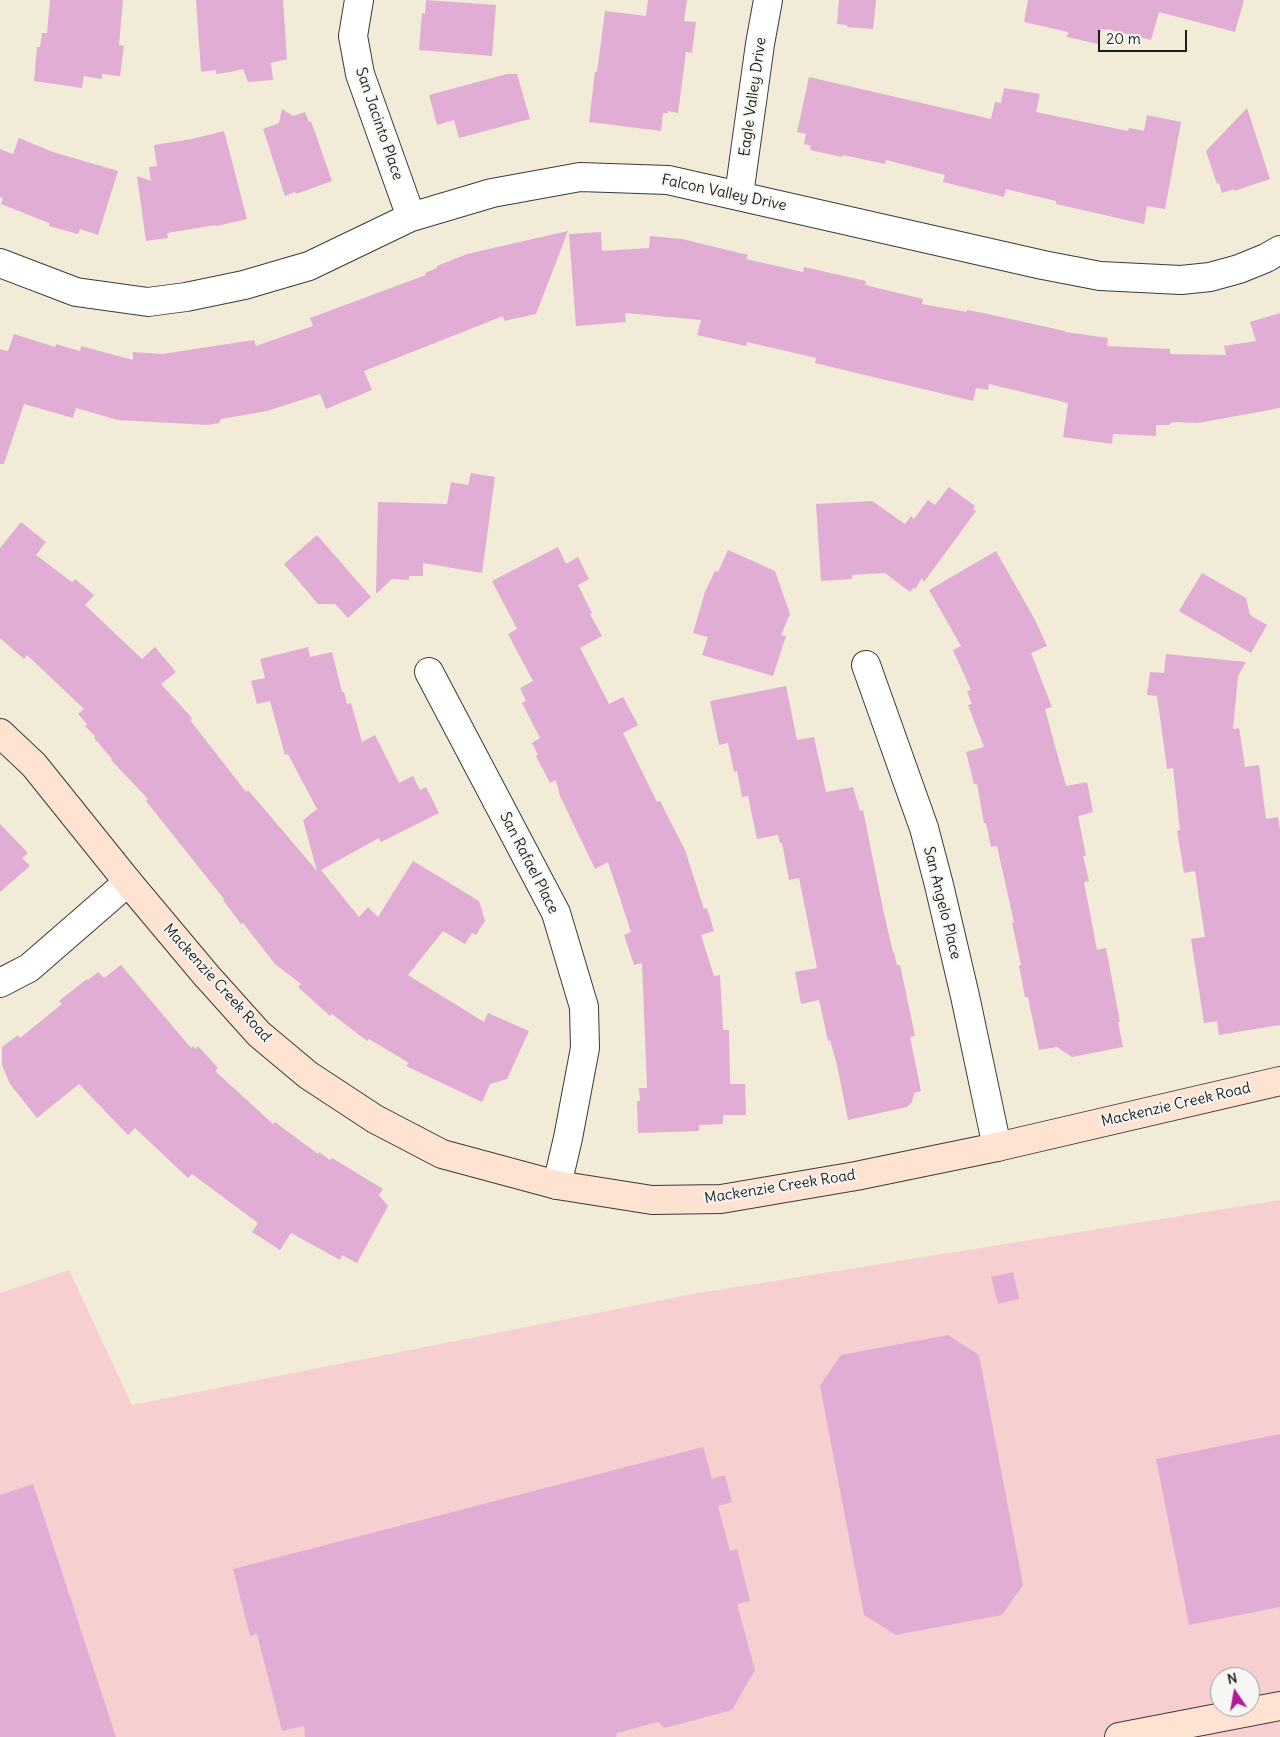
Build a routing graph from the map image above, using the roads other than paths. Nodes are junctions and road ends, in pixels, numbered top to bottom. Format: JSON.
{"nodes":[{"id":1,"x":359,"y":0,"type":"edge"},
{"id":2,"x":768,"y":0,"type":"edge"},
{"id":3,"x":739,"y":195,"type":"junction"},
{"id":4,"x":411,"y":217,"type":"junction"},
{"id":5,"x":1280,"y":250,"type":"edge"},
{"id":6,"x":0,"y":263,"type":"edge"},
{"id":7,"x":866,"y":665,"type":"dead end"},
{"id":8,"x":429,"y":672,"type":"dead end"},
{"id":9,"x":0,"y":733,"type":"edge"},
{"id":10,"x":128,"y":882,"type":"junction"},
{"id":11,"x":0,"y":983,"type":"edge"},
{"id":12,"x":1280,"y":1081,"type":"edge"},
{"id":13,"x":997,"y":1147,"type":"junction"},
{"id":14,"x":557,"y":1185,"type":"junction"},
{"id":15,"x":1280,"y":1706,"type":"edge"},
{"id":16,"x":1119,"y":1737,"type":"edge"}],
"edges":[{"from":1,"to":4,"type":"street","name":"San Jacinto Place"},
{"from":2,"to":3,"type":"street","name":"Eagle Valley Drive"},
{"from":3,"to":4,"type":"street","name":"Falcon Valley Drive"},
{"from":3,"to":5,"type":"street","name":"Falcon Valley Drive"},
{"from":4,"to":6,"type":"street","name":"Falcon Valley Drive"},
{"from":7,"to":13,"type":"street","name":"San Angelo Place"},
{"from":8,"to":14,"type":"street","name":"San Rafael Place"},
{"from":9,"to":10,"type":"street","name":"Mackenzie Creek Road"},
{"from":10,"to":11,"type":"street"},
{"from":10,"to":14,"type":"street","name":"Mackenzie Creek Road"},
{"from":12,"to":13,"type":"street","name":"Mackenzie Creek Road"},
{"from":13,"to":14,"type":"street","name":"Mackenzie Creek Road"},
{"from":15,"to":16,"type":"street"}]}
